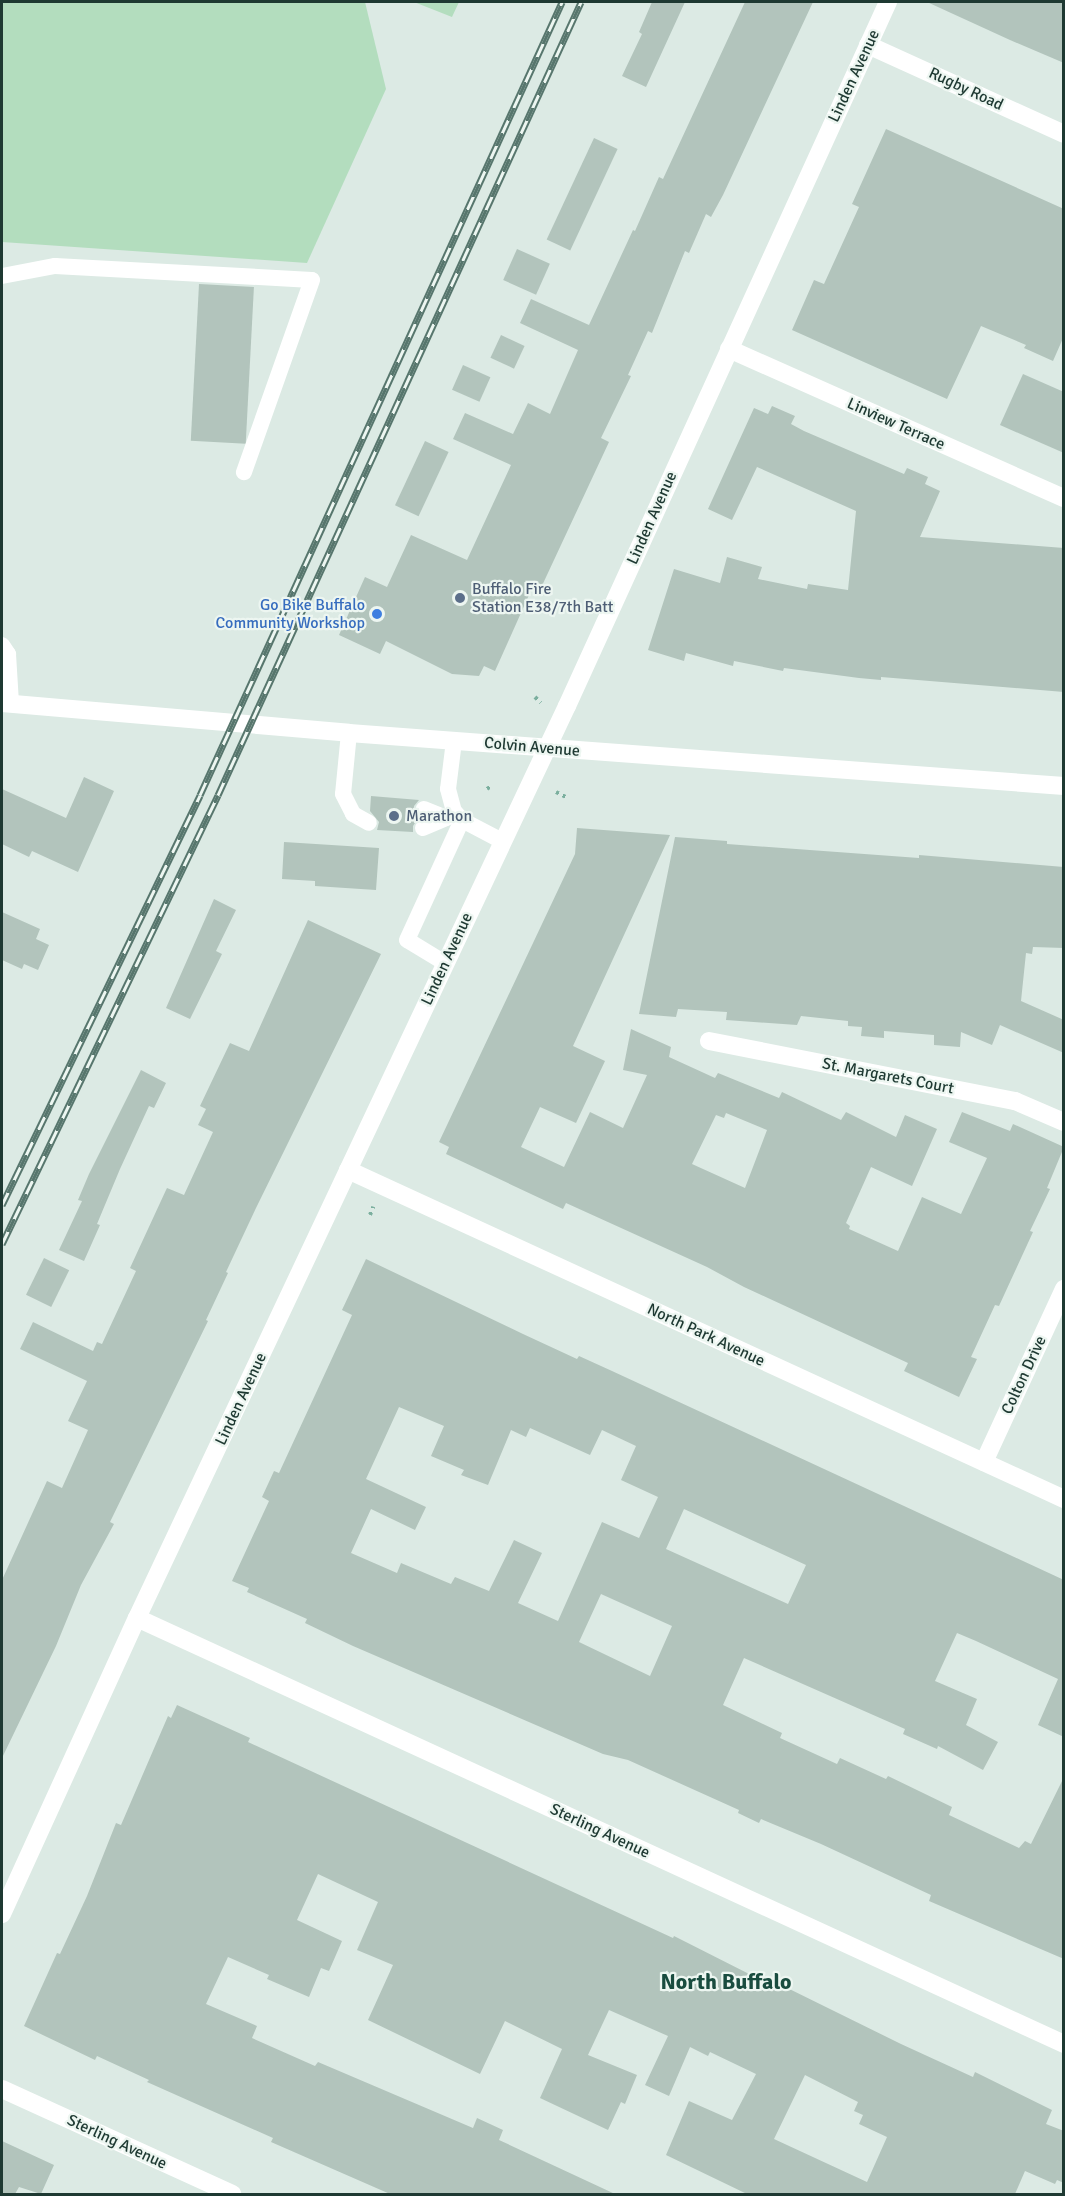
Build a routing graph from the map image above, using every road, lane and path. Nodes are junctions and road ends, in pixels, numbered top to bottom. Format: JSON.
{"nodes":[{"id":1,"x":888,"y":2,"type":"edge"},
{"id":2,"x":868,"y":45,"type":"junction"},
{"id":3,"x":1064,"y":134,"type":"edge"},
{"id":4,"x":2,"y":276,"type":"edge"},
{"id":5,"x":729,"y":349,"type":"junction"},
{"id":6,"x":244,"y":472,"type":"dead end"},
{"id":7,"x":1064,"y":498,"type":"edge"},
{"id":8,"x":2,"y":645,"type":"edge"},
{"id":9,"x":534,"y":697,"type":"dead end"},
{"id":10,"x":6,"y":703,"type":"edge"},
{"id":11,"x":541,"y":703,"type":"dead end"},
{"id":12,"x":349,"y":733,"type":"junction"},
{"id":13,"x":454,"y":741,"type":"junction"},
{"id":14,"x":547,"y":747,"type":"junction"},
{"id":15,"x":1064,"y":786,"type":"edge"},
{"id":16,"x":556,"y":792,"type":"dead end"},
{"id":17,"x":566,"y":797,"type":"dead end"},
{"id":18,"x":370,"y":805,"type":"dead end"},
{"id":19,"x":424,"y":809,"type":"dead end"},
{"id":20,"x":353,"y":814,"type":"junction"},
{"id":21,"x":454,"y":816,"type":"junction"},
{"id":22,"x":369,"y":823,"type":"dead end"},
{"id":23,"x":423,"y":828,"type":"dead end"},
{"id":24,"x":502,"y":841,"type":"junction"},
{"id":25,"x":445,"y":963,"type":"junction"},
{"id":26,"x":709,"y":1041,"type":"dead end"},
{"id":27,"x":1064,"y":1122,"type":"edge"},
{"id":28,"x":348,"y":1170,"type":"junction"},
{"id":29,"x":1064,"y":1289,"type":"edge"},
{"id":30,"x":984,"y":1462,"type":"junction"},
{"id":31,"x":1064,"y":1499,"type":"edge"},
{"id":32,"x":137,"y":1617,"type":"junction"},
{"id":33,"x":2,"y":1914,"type":"edge"},
{"id":34,"x":1064,"y":2044,"type":"edge"},
{"id":35,"x":2,"y":2089,"type":"edge"},
{"id":36,"x":231,"y":2194,"type":"edge"}],
"edges":[{"from":1,"to":2,"type":"street","name":"Linden Avenue"},
{"from":2,"to":3,"type":"street","name":"Rugby Road"},
{"from":2,"to":5,"type":"street","name":"Linden Avenue"},
{"from":4,"to":6,"type":"lane"},
{"from":5,"to":7,"type":"street","name":"Linview Terrace"},
{"from":5,"to":14,"type":"street","name":"Linden Avenue"},
{"from":8,"to":10,"type":"lane"},
{"from":9,"to":11,"type":"path"},
{"from":10,"to":12,"type":"street","name":"Colvin Avenue"},
{"from":12,"to":13,"type":"street","name":"Colvin Avenue"},
{"from":12,"to":20,"type":"lane"},
{"from":13,"to":14,"type":"street","name":"Colvin Avenue"},
{"from":13,"to":21,"type":"lane"},
{"from":14,"to":15,"type":"street","name":"Colvin Avenue"},
{"from":14,"to":24,"type":"street","name":"Linden Avenue"},
{"from":16,"to":17,"type":"path"},
{"from":18,"to":20,"type":"lane"},
{"from":19,"to":21,"type":"lane"},
{"from":20,"to":22,"type":"lane"},
{"from":21,"to":23,"type":"lane"},
{"from":21,"to":24,"type":"lane"},
{"from":21,"to":25,"type":"lane"},
{"from":24,"to":25,"type":"street","name":"Linden Avenue"},
{"from":25,"to":28,"type":"street","name":"Linden Avenue"},
{"from":26,"to":27,"type":"street","name":"St. Margarets Court"},
{"from":28,"to":30,"type":"street","name":"North Park Avenue"},
{"from":28,"to":32,"type":"street","name":"Linden Avenue"},
{"from":29,"to":30,"type":"street","name":"Colton Drive"},
{"from":30,"to":31,"type":"street","name":"North Park Avenue"},
{"from":32,"to":33,"type":"street","name":"Linden Avenue"},
{"from":32,"to":34,"type":"street","name":"Sterling Avenue"},
{"from":35,"to":36,"type":"street","name":"Sterling Avenue"}]}
